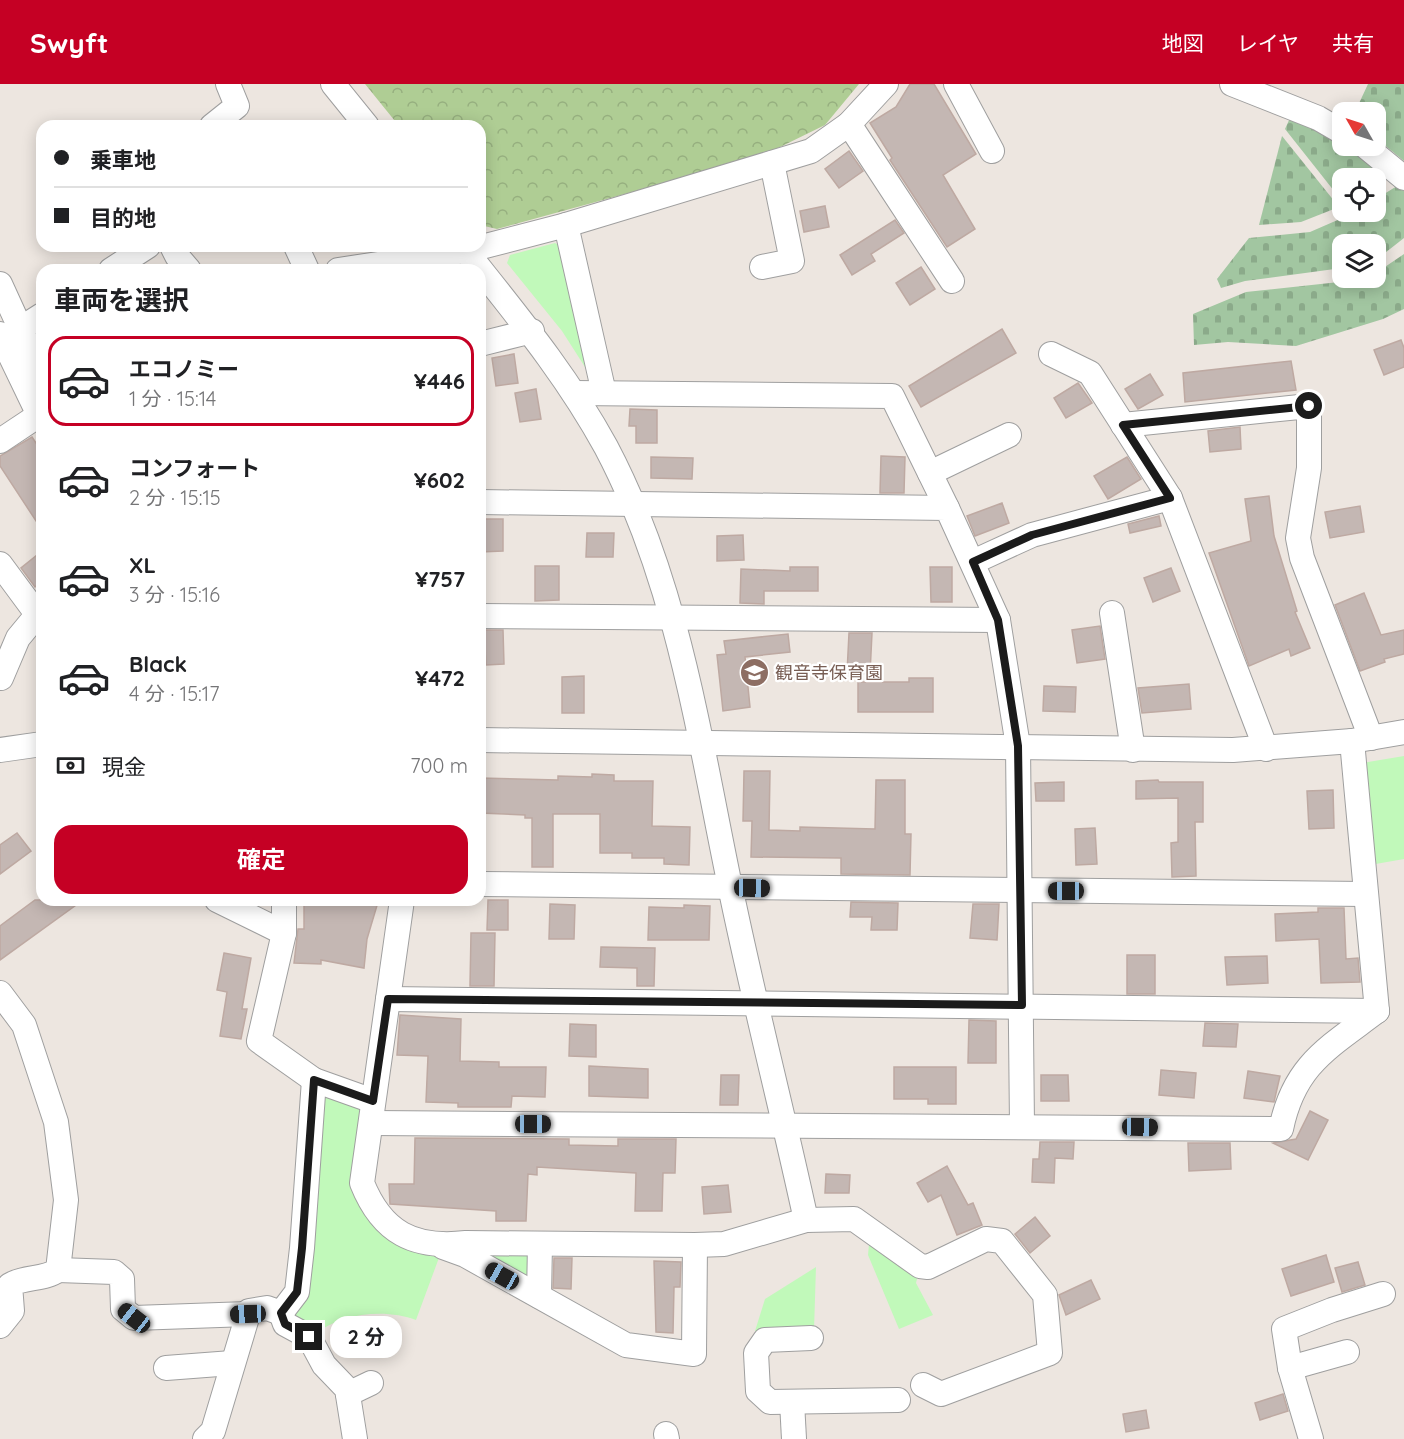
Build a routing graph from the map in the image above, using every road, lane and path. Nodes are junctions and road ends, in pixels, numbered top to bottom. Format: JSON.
{"nodes":[{"id":1,"x":228,"y":84,"type":"edge"},
{"id":2,"x":333,"y":84,"type":"edge"},
{"id":3,"x":886,"y":84,"type":"edge"},
{"id":4,"x":956,"y":84,"type":"edge"},
{"id":5,"x":1232,"y":84,"type":"edge"},
{"id":6,"x":220,"y":120,"type":"edge"},
{"id":7,"x":362,"y":120,"type":"edge"},
{"id":8,"x":849,"y":124,"type":"junction"},
{"id":9,"x":1332,"y":126,"type":"edge"},
{"id":10,"x":992,"y":151,"type":"dead end"},
{"id":11,"x":1377,"y":156,"type":"edge"},
{"id":12,"x":772,"y":163,"type":"junction"},
{"id":13,"x":1404,"y":178,"type":"edge"},
{"id":14,"x":566,"y":225,"type":"junction"},
{"id":15,"x":486,"y":244,"type":"edge"},
{"id":16,"x":139,"y":252,"type":"edge"},
{"id":17,"x":175,"y":252,"type":"edge"},
{"id":18,"x":446,"y":252,"type":"edge"},
{"id":19,"x":466,"y":252,"type":"edge"},
{"id":20,"x":120,"y":264,"type":"edge"},
{"id":21,"x":184,"y":264,"type":"edge"},
{"id":22,"x":374,"y":264,"type":"edge"},
{"id":23,"x":476,"y":264,"type":"edge"},
{"id":24,"x":762,"y":267,"type":"dead end"},
{"id":25,"x":486,"y":276,"type":"edge"},
{"id":26,"x":952,"y":281,"type":"dead end"},
{"id":27,"x":0,"y":284,"type":"edge"},
{"id":28,"x":36,"y":318,"type":"edge"},
{"id":29,"x":10,"y":331,"type":"edge"},
{"id":30,"x":532,"y":331,"type":"junction"},
{"id":31,"x":486,"y":342,"type":"edge"},
{"id":32,"x":1051,"y":354,"type":"dead end"},
{"id":33,"x":36,"y":367,"type":"edge"},
{"id":34,"x":574,"y":393,"type":"junction"},
{"id":35,"x":604,"y":393,"type":"junction"},
{"id":36,"x":36,"y":403,"type":"edge"},
{"id":37,"x":36,"y":417,"type":"edge"},
{"id":38,"x":1123,"y":425,"type":"junction"},
{"id":39,"x":1009,"y":435,"type":"dead end"},
{"id":40,"x":0,"y":441,"type":"edge"},
{"id":41,"x":930,"y":473,"type":"junction"},
{"id":42,"x":486,"y":495,"type":"edge"},
{"id":43,"x":1170,"y":498,"type":"junction"},
{"id":44,"x":632,"y":504,"type":"junction"},
{"id":45,"x":947,"y":508,"type":"junction"},
{"id":46,"x":973,"y":562,"type":"junction"},
{"id":47,"x":1,"y":569,"type":"edge"},
{"id":48,"x":36,"y":608,"type":"edge"},
{"id":49,"x":1112,"y":613,"type":"dead end"},
{"id":50,"x":36,"y":615,"type":"edge"},
{"id":51,"x":486,"y":616,"type":"edge"},
{"id":52,"x":672,"y":616,"type":"junction"},
{"id":53,"x":998,"y":620,"type":"junction"},
{"id":54,"x":1,"y":678,"type":"edge"},
{"id":55,"x":1404,"y":732,"type":"edge"},
{"id":56,"x":486,"y":740,"type":"edge"},
{"id":57,"x":1362,"y":740,"type":"junction"},
{"id":58,"x":36,"y":745,"type":"edge"},
{"id":59,"x":702,"y":745,"type":"junction"},
{"id":60,"x":1018,"y":746,"type":"junction"},
{"id":61,"x":1266,"y":749,"type":"junction"},
{"id":62,"x":0,"y":750,"type":"edge"},
{"id":63,"x":1133,"y":750,"type":"junction"},
{"id":64,"x":486,"y":884,"type":"edge"},
{"id":65,"x":730,"y":888,"type":"junction"},
{"id":66,"x":1020,"y":891,"type":"junction"},
{"id":67,"x":1365,"y":894,"type":"junction"},
{"id":68,"x":229,"y":906,"type":"edge"},
{"id":69,"x":284,"y":906,"type":"edge"},
{"id":70,"x":401,"y":906,"type":"edge"},
{"id":71,"x":284,"y":933,"type":"junction"},
{"id":72,"x":0,"y":993,"type":"edge"},
{"id":73,"x":388,"y":999,"type":"junction"},
{"id":74,"x":758,"y":1003,"type":"junction"},
{"id":75,"x":1022,"y":1005,"type":"junction"},
{"id":76,"x":1377,"y":1011,"type":"junction"},
{"id":77,"x":314,"y":1080,"type":"junction"},
{"id":78,"x":372,"y":1112,"type":"junction"},
{"id":79,"x":785,"y":1125,"type":"junction"},
{"id":80,"x":1022,"y":1126,"type":"junction"},
{"id":81,"x":806,"y":1220,"type":"junction"},
{"id":82,"x":540,"y":1244,"type":"junction"},
{"id":83,"x":695,"y":1245,"type":"junction"},
{"id":84,"x":441,"y":1246,"type":"junction"},
{"id":85,"x":58,"y":1270,"type":"junction"},
{"id":86,"x":1383,"y":1294,"type":"dead end"},
{"id":87,"x":539,"y":1296,"type":"junction"},
{"id":88,"x":281,"y":1313,"type":"junction"},
{"id":89,"x":248,"y":1314,"type":"junction"},
{"id":90,"x":0,"y":1326,"type":"edge"},
{"id":91,"x":811,"y":1338,"type":"dead end"},
{"id":92,"x":1347,"y":1352,"type":"dead end"},
{"id":93,"x":232,"y":1363,"type":"junction"},
{"id":94,"x":166,"y":1368,"type":"dead end"},
{"id":95,"x":1290,"y":1368,"type":"junction"},
{"id":96,"x":371,"y":1383,"type":"dead end"},
{"id":97,"x":923,"y":1385,"type":"dead end"},
{"id":98,"x":348,"y":1394,"type":"junction"},
{"id":99,"x":898,"y":1400,"type":"dead end"},
{"id":100,"x":792,"y":1402,"type":"junction"},
{"id":101,"x":206,"y":1439,"type":"edge"},
{"id":102,"x":355,"y":1439,"type":"edge"},
{"id":103,"x":794,"y":1439,"type":"edge"},
{"id":104,"x":1311,"y":1439,"type":"edge"}],
"edges":[{"from":1,"to":6,"type":"street"},
{"from":2,"to":7,"type":"street"},
{"from":3,"to":8,"type":"street"},
{"from":4,"to":10,"type":"street"},
{"from":5,"to":9,"type":"street"},
{"from":8,"to":12,"type":"street"},
{"from":8,"to":26,"type":"street"},
{"from":11,"to":13,"type":"street"},
{"from":12,"to":14,"type":"street"},
{"from":12,"to":24,"type":"street"},
{"from":14,"to":15,"type":"street"},
{"from":14,"to":35,"type":"street"},
{"from":16,"to":20,"type":"street"},
{"from":17,"to":21,"type":"street"},
{"from":18,"to":22,"type":"street"},
{"from":19,"to":23,"type":"street"},
{"from":25,"to":30,"type":"street"},
{"from":27,"to":29,"type":"street"},
{"from":28,"to":29,"type":"street"},
{"from":29,"to":33,"type":"street"},
{"from":29,"to":36,"type":"street"},
{"from":30,"to":31,"type":"street"},
{"from":30,"to":34,"type":"street"},
{"from":32,"to":38,"type":"street"},
{"from":34,"to":35,"type":"street"},
{"from":34,"to":44,"type":"street"},
{"from":35,"to":41,"type":"street"},
{"from":37,"to":40,"type":"street"},
{"from":38,"to":43,"type":"street"},
{"from":38,"to":57,"type":"street"},
{"from":39,"to":41,"type":"street"},
{"from":41,"to":45,"type":"street"},
{"from":42,"to":44,"type":"street"},
{"from":43,"to":46,"type":"street"},
{"from":43,"to":61,"type":"street"},
{"from":44,"to":45,"type":"street"},
{"from":44,"to":52,"type":"street"},
{"from":45,"to":46,"type":"street"},
{"from":46,"to":53,"type":"street"},
{"from":47,"to":48,"type":"street"},
{"from":49,"to":63,"type":"street"},
{"from":50,"to":54,"type":"street"},
{"from":51,"to":52,"type":"street"},
{"from":52,"to":53,"type":"street"},
{"from":52,"to":59,"type":"street"},
{"from":53,"to":60,"type":"street"},
{"from":55,"to":57,"type":"street"},
{"from":56,"to":59,"type":"street"},
{"from":57,"to":61,"type":"street"},
{"from":57,"to":67,"type":"street"},
{"from":58,"to":62,"type":"street"},
{"from":59,"to":60,"type":"street"},
{"from":59,"to":65,"type":"street"},
{"from":60,"to":63,"type":"street"},
{"from":60,"to":66,"type":"street"},
{"from":61,"to":63,"type":"street"},
{"from":64,"to":65,"type":"street"},
{"from":65,"to":66,"type":"street"},
{"from":65,"to":74,"type":"street"},
{"from":66,"to":67,"type":"street"},
{"from":66,"to":75,"type":"street"},
{"from":67,"to":76,"type":"street"},
{"from":68,"to":71,"type":"street"},
{"from":69,"to":71,"type":"street"},
{"from":70,"to":73,"type":"street"},
{"from":71,"to":77,"type":"street"},
{"from":72,"to":85,"type":"street"},
{"from":73,"to":74,"type":"street"},
{"from":73,"to":78,"type":"street"},
{"from":74,"to":75,"type":"street"},
{"from":74,"to":79,"type":"street"},
{"from":75,"to":76,"type":"street"},
{"from":75,"to":80,"type":"street"},
{"from":76,"to":80,"type":"street"},
{"from":77,"to":78,"type":"street"},
{"from":77,"to":88,"type":"street"},
{"from":78,"to":79,"type":"street"},
{"from":78,"to":84,"type":"street"},
{"from":79,"to":80,"type":"street"},
{"from":79,"to":81,"type":"street"},
{"from":81,"to":83,"type":"street"},
{"from":81,"to":97,"type":"street"},
{"from":82,"to":83,"type":"street"},
{"from":82,"to":84,"type":"street"},
{"from":82,"to":87,"type":"street"},
{"from":83,"to":87,"type":"street"},
{"from":84,"to":87,"type":"street"},
{"from":85,"to":89,"type":"street"},
{"from":85,"to":90,"type":"street"},
{"from":86,"to":95,"type":"street"},
{"from":88,"to":89,"type":"street"},
{"from":88,"to":98,"type":"street"},
{"from":89,"to":93,"type":"street"},
{"from":91,"to":100,"type":"street"},
{"from":92,"to":95,"type":"street"},
{"from":93,"to":94,"type":"street"},
{"from":93,"to":101,"type":"street"},
{"from":95,"to":104,"type":"street"},
{"from":96,"to":98,"type":"street"},
{"from":98,"to":102,"type":"street"},
{"from":99,"to":100,"type":"street"},
{"from":100,"to":103,"type":"street"}]}
